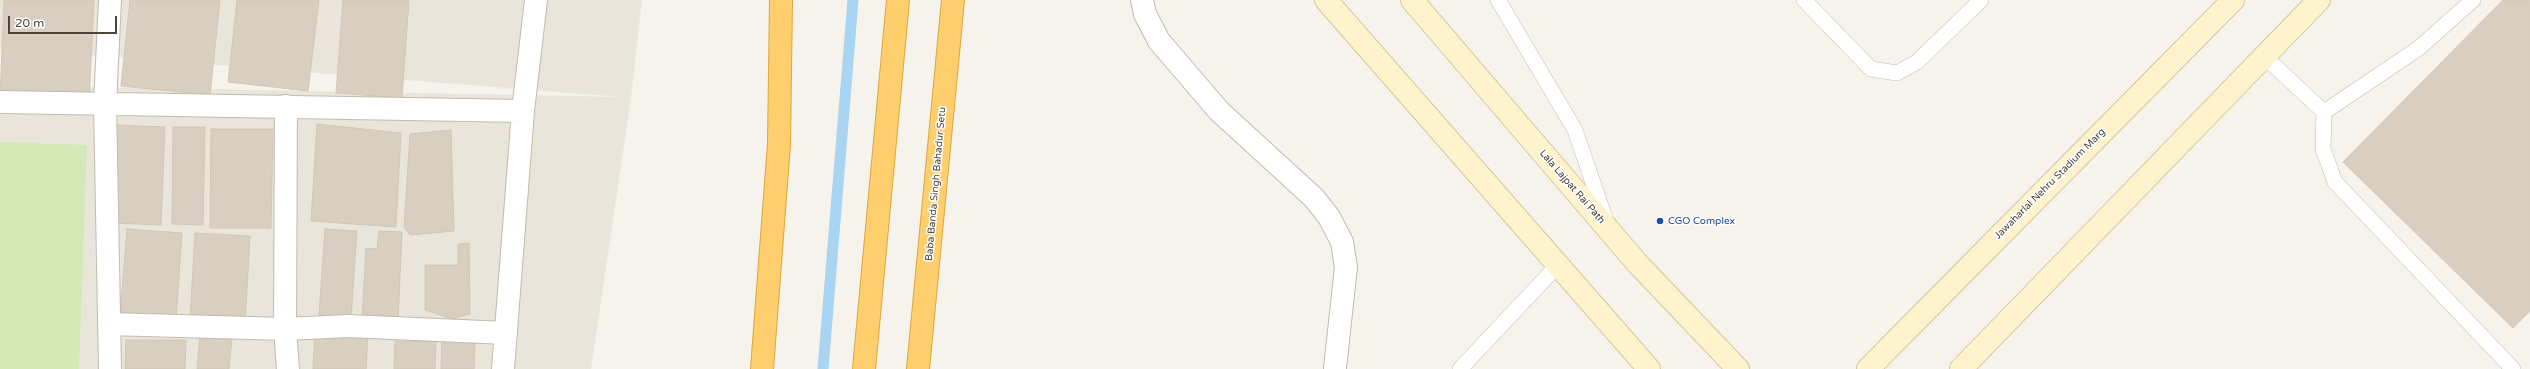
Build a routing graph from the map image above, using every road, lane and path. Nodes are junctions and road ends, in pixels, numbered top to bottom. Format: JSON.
{"nodes":[{"id":1,"x":110,"y":0,"type":"edge"},
{"id":2,"x":536,"y":0,"type":"edge"},
{"id":3,"x":781,"y":0,"type":"edge"},
{"id":4,"x":898,"y":0,"type":"edge"},
{"id":5,"x":953,"y":0,"type":"edge"},
{"id":6,"x":1142,"y":0,"type":"edge"},
{"id":7,"x":1326,"y":0,"type":"edge"},
{"id":8,"x":1412,"y":0,"type":"edge"},
{"id":9,"x":1498,"y":0,"type":"edge"},
{"id":10,"x":1804,"y":0,"type":"edge"},
{"id":11,"x":1981,"y":0,"type":"edge"},
{"id":12,"x":2233,"y":0,"type":"edge"},
{"id":13,"x":2319,"y":0,"type":"edge"},
{"id":14,"x":2473,"y":0,"type":"edge"},
{"id":15,"x":2265,"y":57,"type":"junction"},
{"id":16,"x":0,"y":102,"type":"edge"},
{"id":17,"x":105,"y":104,"type":"junction"},
{"id":18,"x":286,"y":106,"type":"junction"},
{"id":19,"x":523,"y":111,"type":"junction"},
{"id":20,"x":2324,"y":112,"type":"junction"},
{"id":21,"x":1610,"y":232,"type":"junction"},
{"id":22,"x":1558,"y":265,"type":"junction"},
{"id":23,"x":109,"y":324,"type":"junction"},
{"id":24,"x":285,"y":329,"type":"junction"},
{"id":25,"x":506,"y":333,"type":"junction"},
{"id":26,"x":1335,"y":368,"type":"dead end"},
{"id":27,"x":110,"y":369,"type":"edge"},
{"id":28,"x":288,"y":369,"type":"edge"},
{"id":29,"x":503,"y":369,"type":"edge"},
{"id":30,"x":762,"y":369,"type":"edge"},
{"id":31,"x":864,"y":369,"type":"edge"},
{"id":32,"x":918,"y":369,"type":"edge"},
{"id":33,"x":1460,"y":369,"type":"edge"},
{"id":34,"x":1649,"y":369,"type":"edge"},
{"id":35,"x":1738,"y":369,"type":"edge"},
{"id":36,"x":1868,"y":369,"type":"edge"},
{"id":37,"x":1961,"y":369,"type":"edge"},
{"id":38,"x":2512,"y":369,"type":"edge"}],
"edges":[{"from":1,"to":17,"type":"street"},
{"from":2,"to":19,"type":"street"},
{"from":3,"to":30,"type":"highway"},
{"from":4,"to":31,"type":"highway"},
{"from":5,"to":32,"type":"highway","name":"Baba Banda Singh Bahadur Setu"},
{"from":6,"to":26,"type":"street"},
{"from":7,"to":22,"type":"street"},
{"from":8,"to":21,"type":"street","name":"Lala Lajpat Rai Path"},
{"from":9,"to":21,"type":"lane"},
{"from":10,"to":11,"type":"lane"},
{"from":12,"to":36,"type":"street","name":"Jawaharlal Nehru Stadium Marg"},
{"from":13,"to":15,"type":"street"},
{"from":14,"to":20,"type":"lane"},
{"from":15,"to":20,"type":"lane"},
{"from":15,"to":37,"type":"street"},
{"from":16,"to":17,"type":"street"},
{"from":17,"to":18,"type":"street"},
{"from":17,"to":23,"type":"street"},
{"from":18,"to":19,"type":"street"},
{"from":18,"to":24,"type":"street"},
{"from":19,"to":25,"type":"street"},
{"from":20,"to":38,"type":"lane"},
{"from":21,"to":35,"type":"street","name":"Lala Lajpat Rai Path"},
{"from":22,"to":33,"type":"lane"},
{"from":22,"to":34,"type":"street"},
{"from":23,"to":24,"type":"street"},
{"from":23,"to":27,"type":"street"},
{"from":24,"to":25,"type":"street"},
{"from":24,"to":28,"type":"street"},
{"from":25,"to":29,"type":"street"}]}
